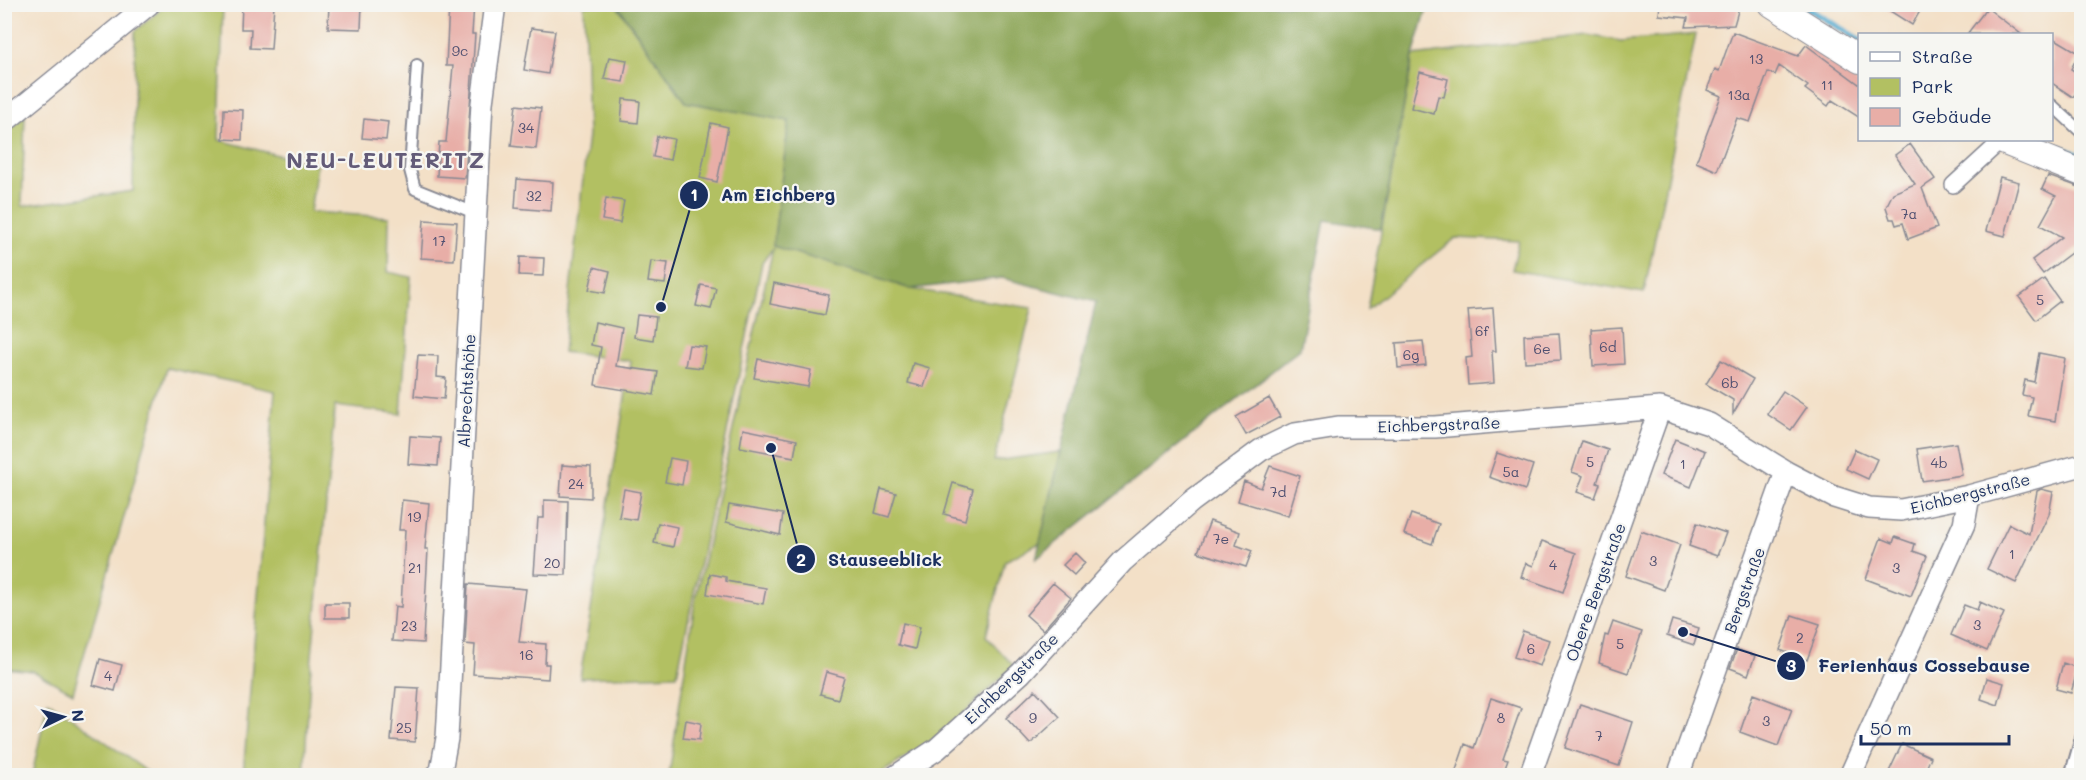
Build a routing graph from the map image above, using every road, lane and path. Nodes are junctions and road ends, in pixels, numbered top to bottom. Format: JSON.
{"nodes":[{"id":1,"x":149,"y":4,"type":"edge"},
{"id":2,"x":495,"y":4,"type":"edge"},
{"id":3,"x":1772,"y":4,"type":"edge"},
{"id":4,"x":1858,"y":59,"type":"edge"},
{"id":5,"x":417,"y":65,"type":"dead end"},
{"id":6,"x":2053,"y":106,"type":"edge"},
{"id":7,"x":4,"y":122,"type":"edge"},
{"id":8,"x":2082,"y":133,"type":"edge"},
{"id":9,"x":2000,"y":141,"type":"edge"},
{"id":10,"x":2003,"y":141,"type":"edge"},
{"id":11,"x":2082,"y":173,"type":"edge"},
{"id":12,"x":1953,"y":185,"type":"dead end"},
{"id":13,"x":475,"y":213,"type":"junction"},
{"id":14,"x":1660,"y":408,"type":"junction"},
{"id":15,"x":2082,"y":465,"type":"edge"},
{"id":16,"x":1786,"y":472,"type":"junction"},
{"id":17,"x":1969,"y":496,"type":"junction"},
{"id":18,"x":2082,"y":734,"type":"edge"},
{"id":19,"x":436,"y":776,"type":"edge"},
{"id":20,"x":896,"y":776,"type":"edge"},
{"id":21,"x":1530,"y":776,"type":"edge"},
{"id":22,"x":1678,"y":776,"type":"edge"},
{"id":23,"x":1850,"y":776,"type":"edge"},
{"id":24,"x":2070,"y":776,"type":"edge"}],
"edges":[{"from":1,"to":7,"type":"street"},
{"from":2,"to":13,"type":"street","name":"Albrechtshöhe"},
{"from":3,"to":4,"type":"street"},
{"from":5,"to":13,"type":"lane"},
{"from":6,"to":8,"type":"lane"},
{"from":9,"to":12,"type":"street"},
{"from":10,"to":11,"type":"street"},
{"from":13,"to":19,"type":"street","name":"Albrechtshöhe"},
{"from":14,"to":16,"type":"street","name":"Eichbergstraße"},
{"from":14,"to":20,"type":"street","name":"Eichbergstraße"},
{"from":14,"to":21,"type":"street","name":"Obere Bergstraße"},
{"from":15,"to":17,"type":"street","name":"Eichbergstraße"},
{"from":16,"to":17,"type":"street","name":"Eichbergstraße"},
{"from":16,"to":22,"type":"street","name":"Bergstraße"},
{"from":17,"to":23,"type":"street"},
{"from":18,"to":24,"type":"lane"}]}
